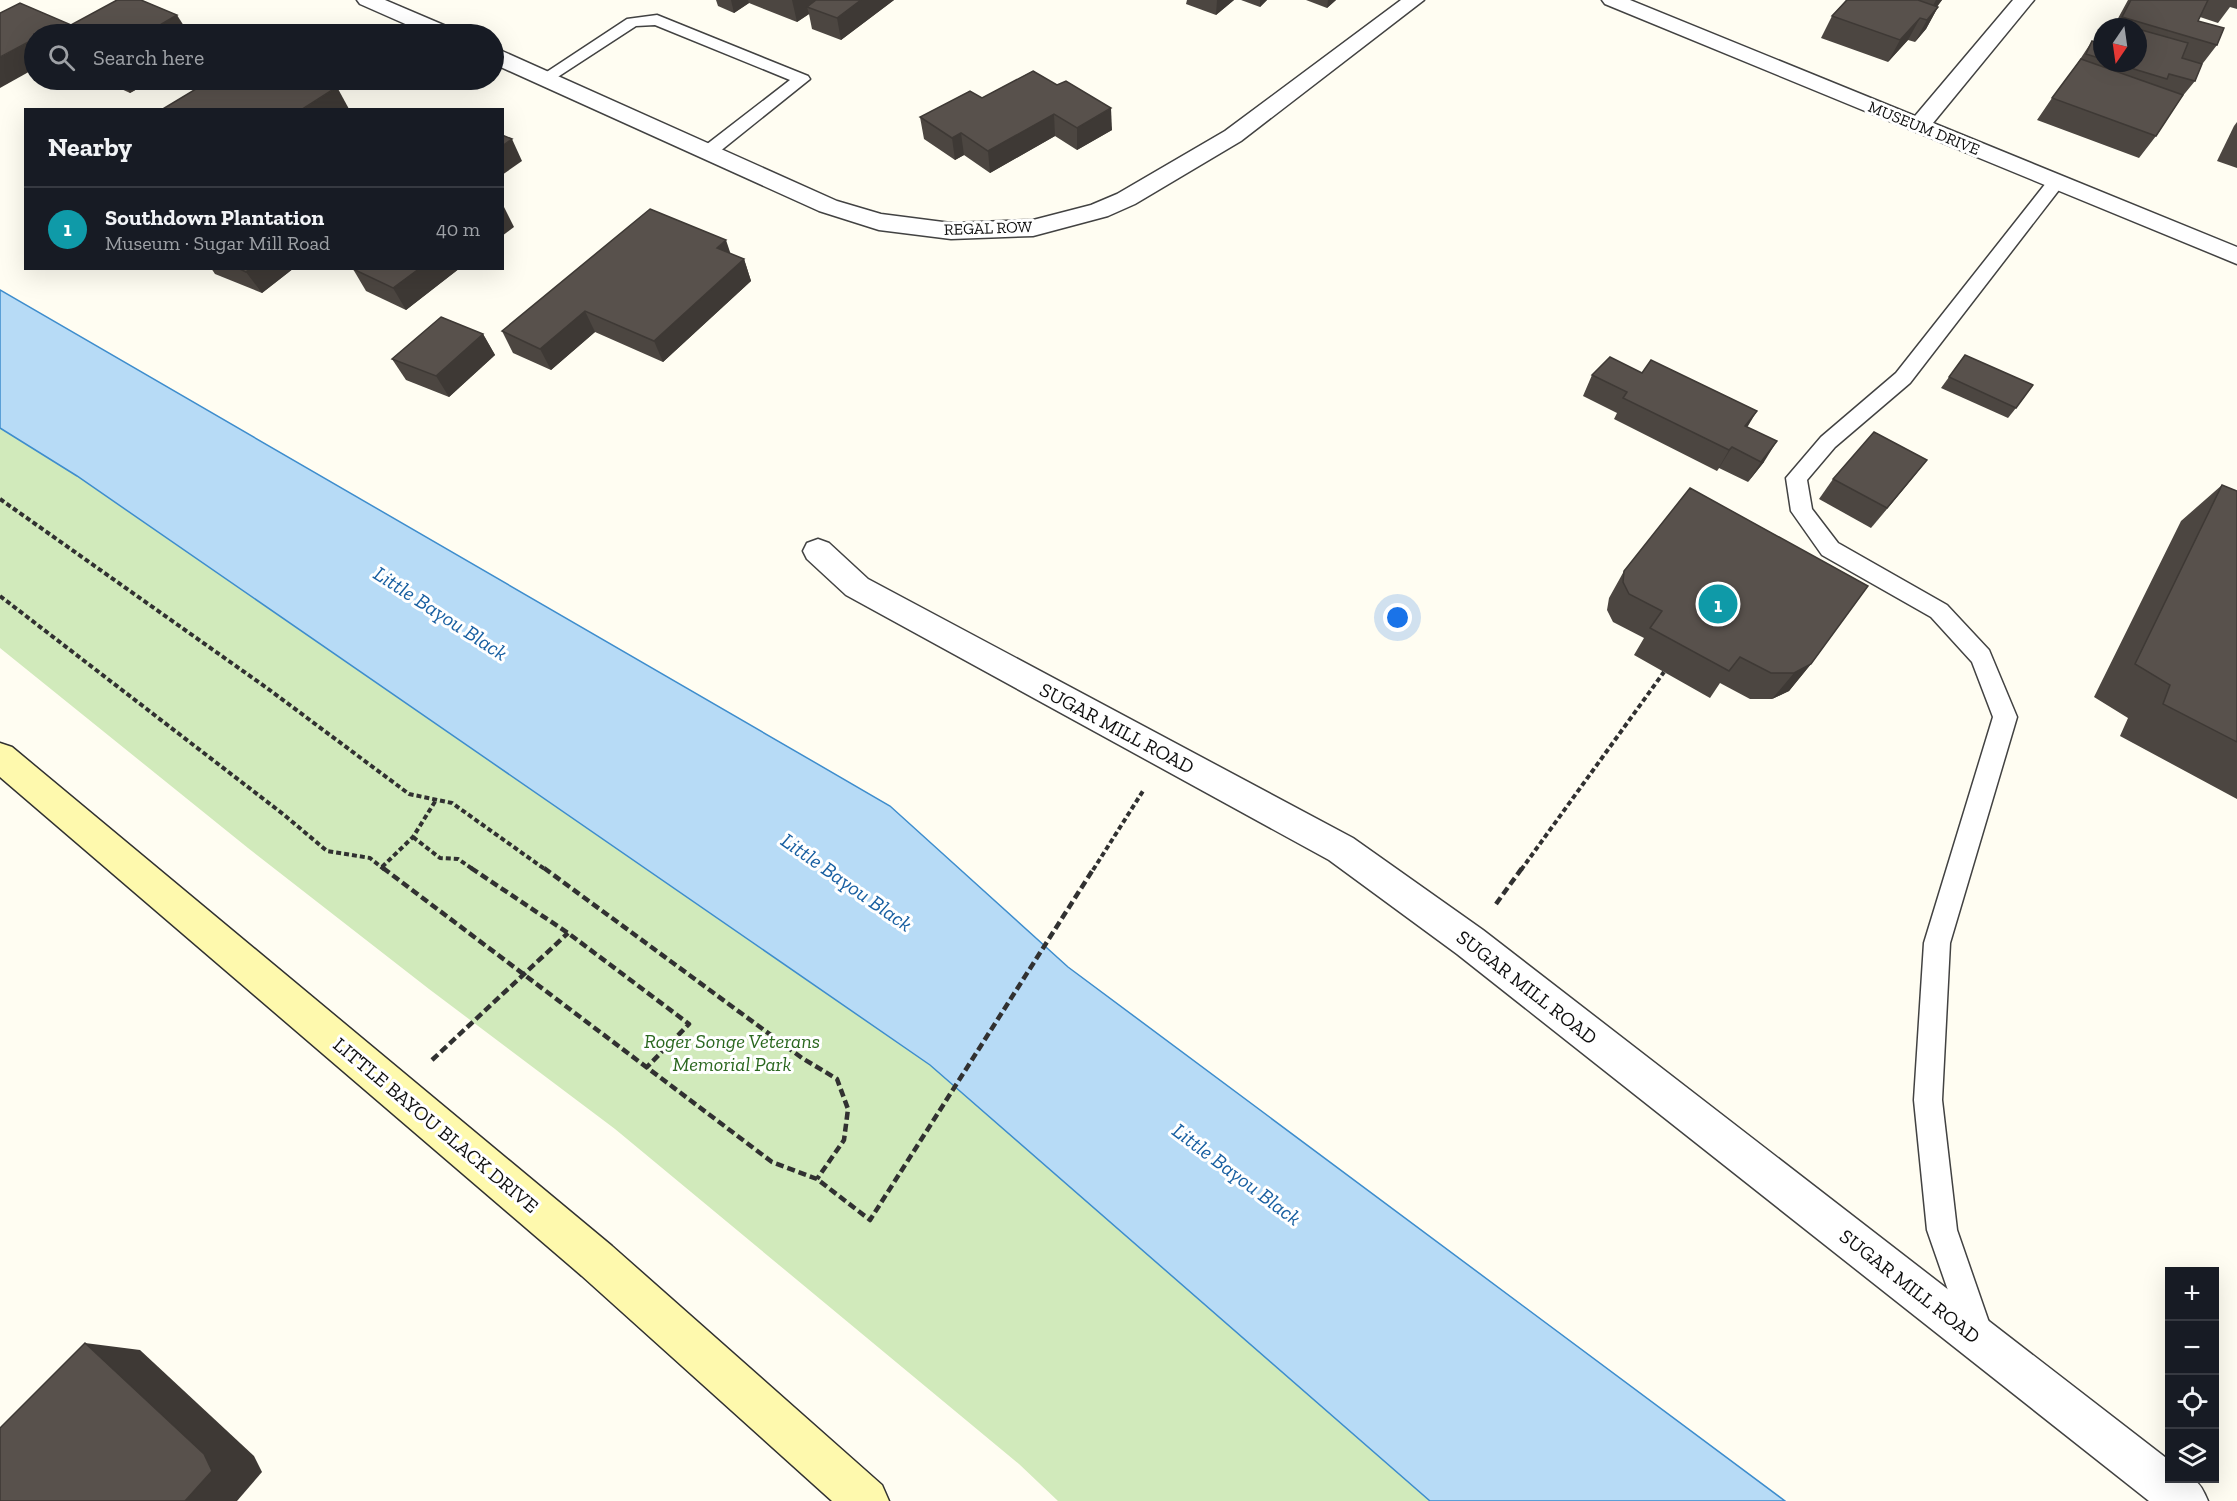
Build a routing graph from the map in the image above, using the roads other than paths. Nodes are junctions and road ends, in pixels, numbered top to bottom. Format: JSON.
{"nodes":[{"id":1,"x":367,"y":0,"type":"edge"},
{"id":2,"x":1414,"y":0,"type":"edge"},
{"id":3,"x":1611,"y":0,"type":"edge"},
{"id":4,"x":2024,"y":0,"type":"edge"},
{"id":5,"x":422,"y":24,"type":"edge"},
{"id":6,"x":504,"y":61,"type":"edge"},
{"id":7,"x":544,"y":79,"type":"junction"},
{"id":8,"x":1919,"y":125,"type":"junction"},
{"id":9,"x":708,"y":152,"type":"junction"},
{"id":10,"x":2056,"y":182,"type":"junction"},
{"id":11,"x":2237,"y":256,"type":"edge"},
{"id":12,"x":818,"y":551,"type":"dead end"},
{"id":13,"x":0,"y":757,"type":"edge"},
{"id":14,"x":1980,"y":1341,"type":"junction"},
{"id":15,"x":866,"y":1501,"type":"edge"},
{"id":16,"x":2185,"y":1501,"type":"edge"}],
"edges":[{"from":1,"to":5,"type":"street"},
{"from":2,"to":9,"type":"street","name":"REGAL ROW"},
{"from":3,"to":8,"type":"street","name":"MUSEUM DRIVE"},
{"from":4,"to":8,"type":"street"},
{"from":6,"to":7,"type":"street","name":"REGAL ROW"},
{"from":7,"to":9,"type":"street","name":"REGAL ROW"},
{"from":7,"to":9,"type":"lane"},
{"from":8,"to":10,"type":"street","name":"MUSEUM DRIVE"},
{"from":10,"to":11,"type":"street","name":"MUSEUM DRIVE"},
{"from":10,"to":14,"type":"lane"},
{"from":12,"to":14,"type":"street","name":"SUGAR MILL ROAD"},
{"from":13,"to":15,"type":"main road","name":"LITTLE BAYOU BLACK DRIVE"},
{"from":14,"to":16,"type":"street","name":"SUGAR MILL ROAD"}]}
